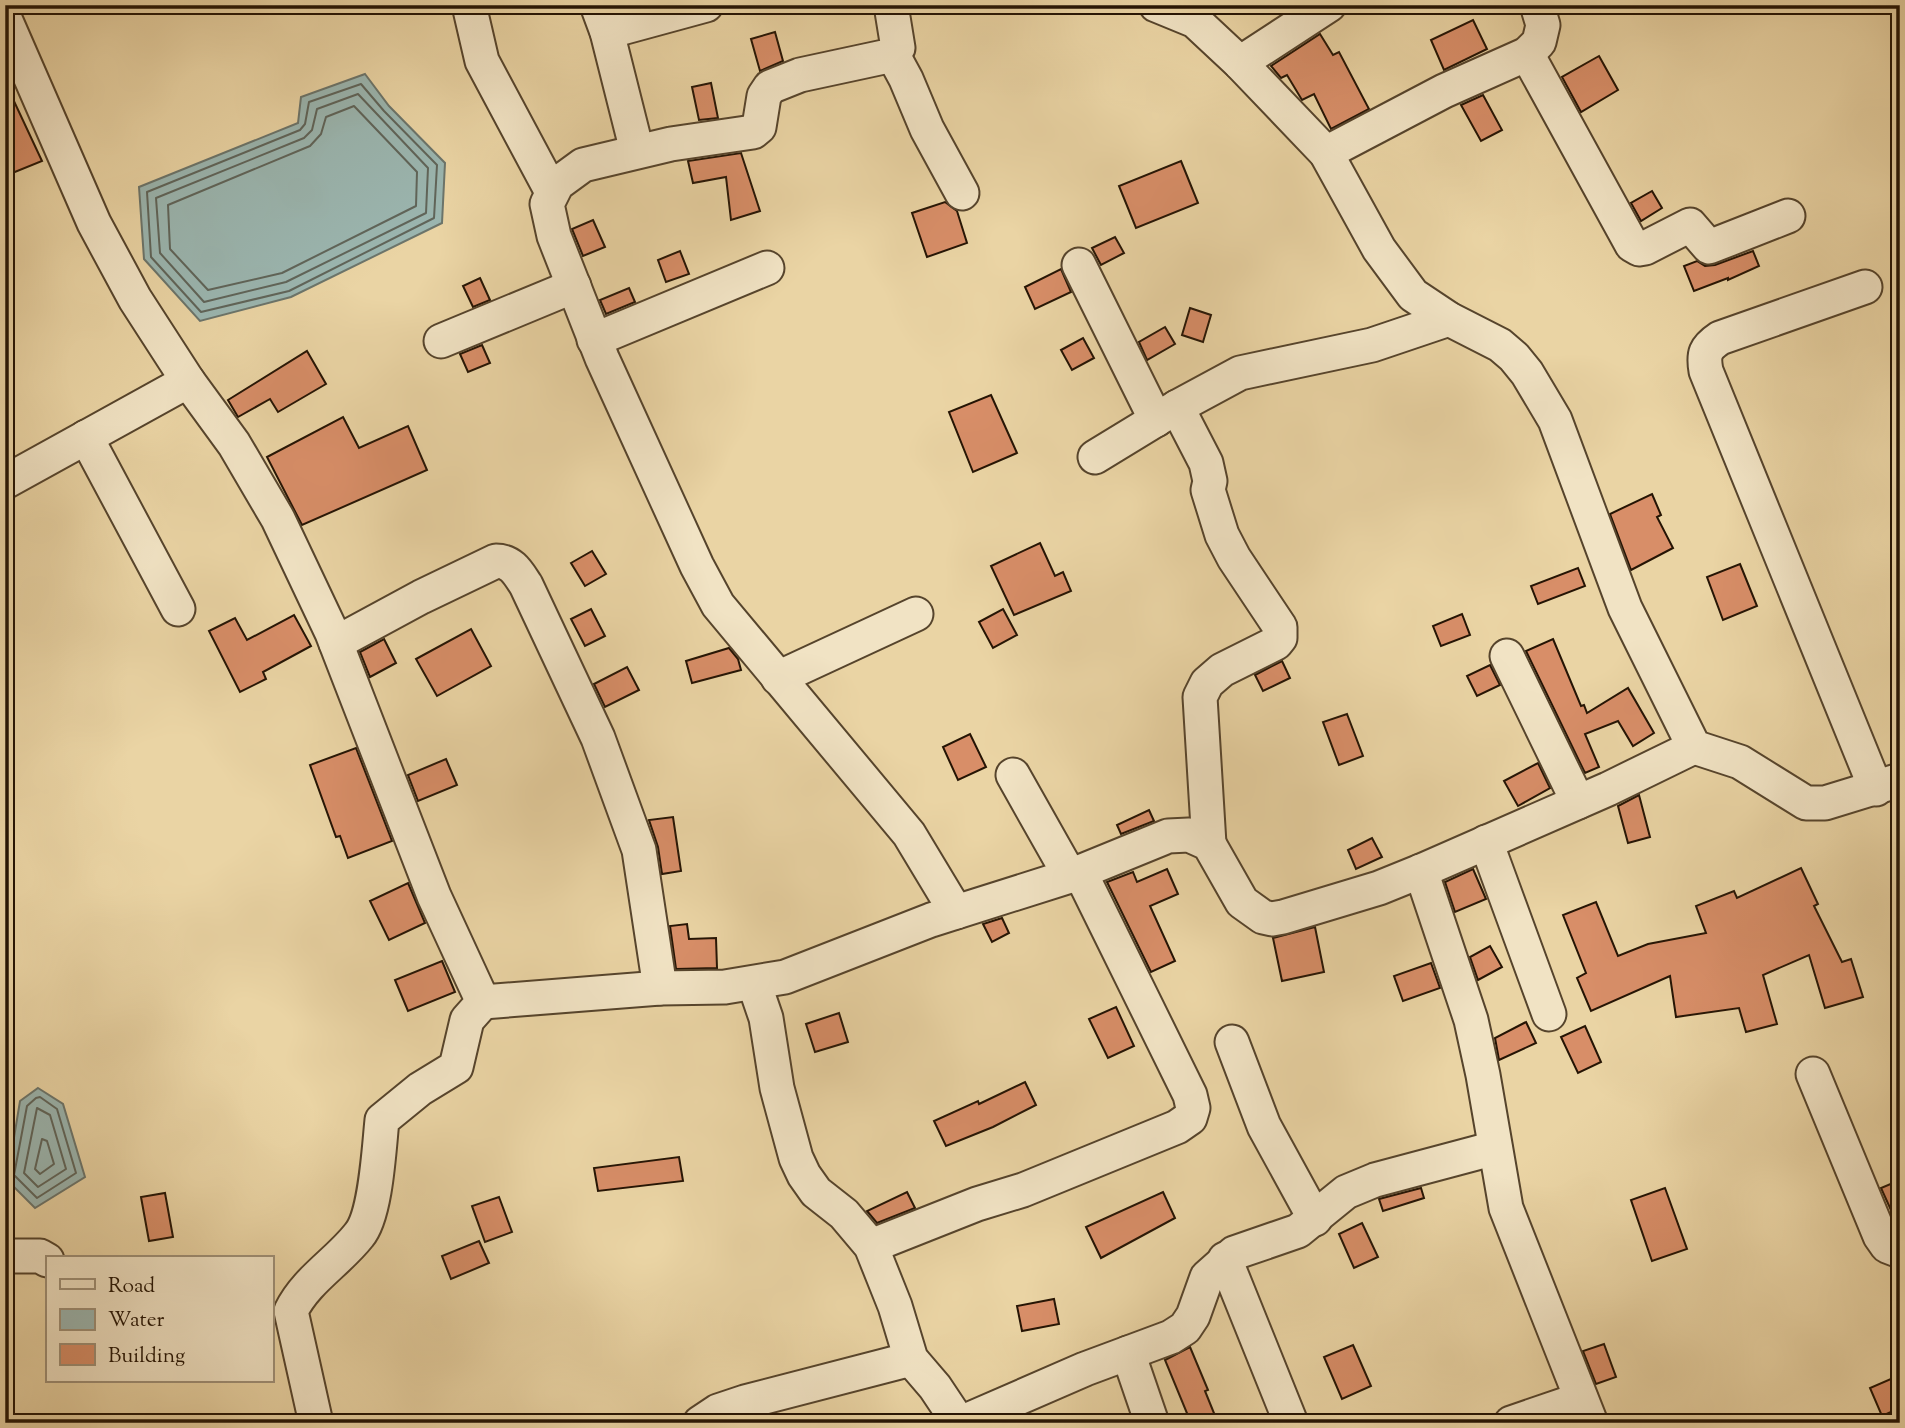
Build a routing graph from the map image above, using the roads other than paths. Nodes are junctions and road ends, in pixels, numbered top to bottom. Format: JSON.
{"nodes":[{"id":1,"x":469,"y":5,"type":"edge"},
{"id":2,"x":706,"y":5,"type":"edge"},
{"id":3,"x":891,"y":5,"type":"edge"},
{"id":4,"x":1156,"y":5,"type":"edge"},
{"id":5,"x":1329,"y":5,"type":"edge"},
{"id":6,"x":1537,"y":5,"type":"edge"},
{"id":7,"x":5,"y":19,"type":"edge"},
{"id":8,"x":602,"y":19,"type":"edge"},
{"id":9,"x":1527,"y":54,"type":"junction"},
{"id":10,"x":893,"y":55,"type":"junction"},
{"id":11,"x":1240,"y":63,"type":"junction"},
{"id":12,"x":636,"y":152,"type":"junction"},
{"id":13,"x":1326,"y":153,"type":"junction"},
{"id":14,"x":552,"y":192,"type":"junction"},
{"id":15,"x":962,"y":193,"type":"dead end"},
{"id":16,"x":1788,"y":216,"type":"dead end"},
{"id":17,"x":1079,"y":265,"type":"dead end"},
{"id":18,"x":767,"y":268,"type":"dead end"},
{"id":19,"x":574,"y":286,"type":"junction"},
{"id":20,"x":1865,"y":287,"type":"dead end"},
{"id":21,"x":1449,"y":320,"type":"junction"},
{"id":22,"x":594,"y":340,"type":"junction"},
{"id":23,"x":441,"y":341,"type":"dead end"},
{"id":24,"x":188,"y":381,"type":"junction"},
{"id":25,"x":1167,"y":413,"type":"junction"},
{"id":26,"x":86,"y":437,"type":"junction"},
{"id":27,"x":1095,"y":457,"type":"dead end"},
{"id":28,"x":5,"y":482,"type":"edge"},
{"id":29,"x":178,"y":609,"type":"dead end"},
{"id":30,"x":916,"y":614,"type":"dead end"},
{"id":31,"x":335,"y":643,"type":"junction"},
{"id":32,"x":1507,"y":656,"type":"dead end"},
{"id":33,"x":778,"y":678,"type":"junction"},
{"id":34,"x":1694,"y":747,"type":"junction"},
{"id":35,"x":1013,"y":775,"type":"dead end"},
{"id":36,"x":1888,"y":785,"type":"edge"},
{"id":37,"x":1578,"y":802,"type":"junction"},
{"id":38,"x":1486,"y":842,"type":"junction"},
{"id":39,"x":1209,"y":844,"type":"junction"},
{"id":40,"x":1421,"y":871,"type":"junction"},
{"id":41,"x":1075,"y":874,"type":"junction"},
{"id":42,"x":956,"y":912,"type":"junction"},
{"id":43,"x":754,"y":983,"type":"junction"},
{"id":44,"x":660,"y":988,"type":"junction"},
{"id":45,"x":483,"y":1002,"type":"junction"},
{"id":46,"x":1549,"y":1014,"type":"dead end"},
{"id":47,"x":1232,"y":1042,"type":"dead end"},
{"id":48,"x":1812,"y":1074,"type":"dead end"},
{"id":49,"x":1495,"y":1148,"type":"junction"},
{"id":50,"x":1315,"y":1219,"type":"junction"},
{"id":51,"x":871,"y":1246,"type":"junction"},
{"id":52,"x":1900,"y":1251,"type":"edge"},
{"id":53,"x":5,"y":1256,"type":"edge"},
{"id":54,"x":46,"y":1259,"type":"edge"},
{"id":55,"x":1225,"y":1259,"type":"junction"},
{"id":56,"x":281,"y":1312,"type":"edge"},
{"id":57,"x":1128,"y":1353,"type":"junction"},
{"id":58,"x":911,"y":1359,"type":"junction"},
{"id":59,"x":1586,"y":1411,"type":"edge"},
{"id":60,"x":316,"y":1423,"type":"edge"},
{"id":61,"x":700,"y":1423,"type":"edge"},
{"id":62,"x":960,"y":1423,"type":"edge"},
{"id":63,"x":1152,"y":1423,"type":"edge"},
{"id":64,"x":1291,"y":1423,"type":"edge"},
{"id":65,"x":1511,"y":1423,"type":"edge"}],
"edges":[{"from":1,"to":14,"type":"street"},
{"from":2,"to":8,"type":"street"},
{"from":3,"to":10,"type":"street"},
{"from":4,"to":11,"type":"street"},
{"from":5,"to":11,"type":"street"},
{"from":6,"to":9,"type":"street"},
{"from":7,"to":24,"type":"street"},
{"from":8,"to":12,"type":"street"},
{"from":9,"to":13,"type":"street"},
{"from":9,"to":16,"type":"street"},
{"from":10,"to":12,"type":"street"},
{"from":10,"to":15,"type":"street"},
{"from":11,"to":13,"type":"street"},
{"from":12,"to":14,"type":"street"},
{"from":13,"to":21,"type":"street"},
{"from":14,"to":19,"type":"street"},
{"from":17,"to":25,"type":"street"},
{"from":18,"to":22,"type":"street"},
{"from":19,"to":22,"type":"street"},
{"from":19,"to":23,"type":"street"},
{"from":20,"to":36,"type":"street"},
{"from":21,"to":25,"type":"street"},
{"from":21,"to":34,"type":"street"},
{"from":22,"to":33,"type":"street"},
{"from":24,"to":26,"type":"street"},
{"from":24,"to":31,"type":"street"},
{"from":25,"to":27,"type":"street"},
{"from":25,"to":39,"type":"street"},
{"from":26,"to":28,"type":"street"},
{"from":26,"to":29,"type":"street"},
{"from":30,"to":33,"type":"street"},
{"from":31,"to":44,"type":"street"},
{"from":31,"to":45,"type":"street"},
{"from":32,"to":37,"type":"street"},
{"from":33,"to":42,"type":"street"},
{"from":34,"to":36,"type":"street"},
{"from":34,"to":37,"type":"street"},
{"from":35,"to":41,"type":"street"},
{"from":37,"to":38,"type":"street"},
{"from":38,"to":40,"type":"street"},
{"from":38,"to":46,"type":"street"},
{"from":39,"to":40,"type":"street"},
{"from":39,"to":41,"type":"street"},
{"from":40,"to":49,"type":"street"},
{"from":41,"to":42,"type":"street"},
{"from":41,"to":51,"type":"street"},
{"from":42,"to":43,"type":"street"},
{"from":43,"to":44,"type":"street"},
{"from":43,"to":51,"type":"street"},
{"from":44,"to":45,"type":"street"},
{"from":45,"to":56,"type":"street"},
{"from":47,"to":50,"type":"street"},
{"from":48,"to":52,"type":"street"},
{"from":49,"to":50,"type":"street"},
{"from":49,"to":59,"type":"street"},
{"from":50,"to":55,"type":"street"},
{"from":51,"to":58,"type":"street"},
{"from":53,"to":54,"type":"street"},
{"from":55,"to":57,"type":"street"},
{"from":55,"to":64,"type":"street"},
{"from":56,"to":60,"type":"street"},
{"from":57,"to":62,"type":"street"},
{"from":57,"to":63,"type":"street"},
{"from":58,"to":61,"type":"street"},
{"from":58,"to":62,"type":"street"},
{"from":59,"to":65,"type":"street"}]}
